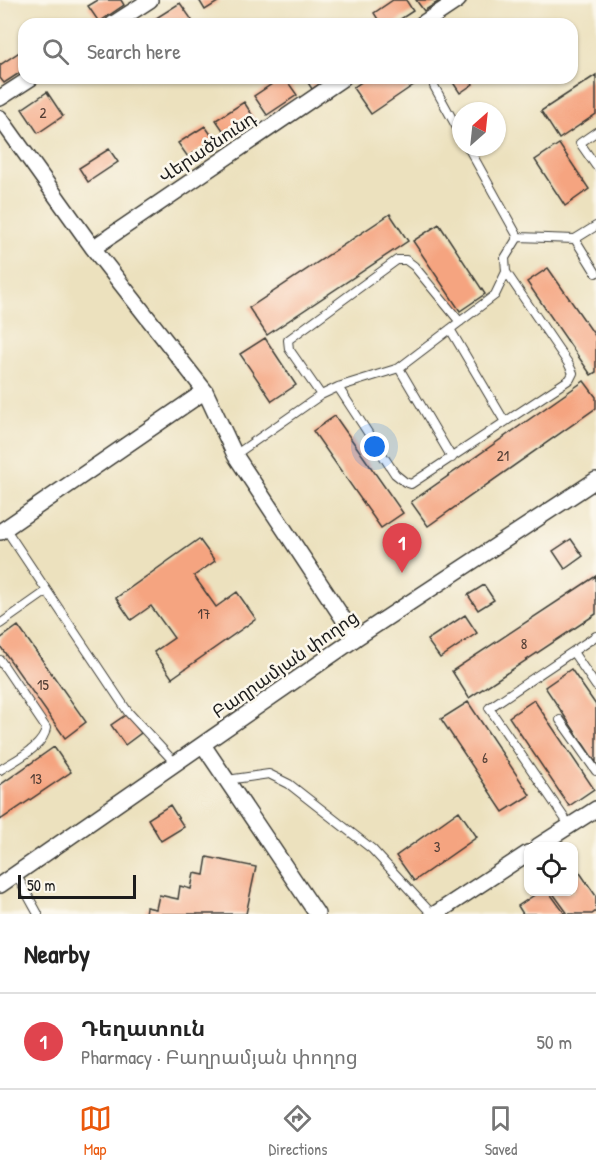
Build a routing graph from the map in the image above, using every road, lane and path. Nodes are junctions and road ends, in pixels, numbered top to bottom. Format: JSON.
{"nodes":[{"id":1,"x":150,"y":0,"type":"edge"},
{"id":2,"x":458,"y":0,"type":"edge"},
{"id":3,"x":122,"y":18,"type":"edge"},
{"id":4,"x":438,"y":18,"type":"edge"},
{"id":5,"x":22,"y":84,"type":"edge"},
{"id":6,"x":334,"y":84,"type":"edge"},
{"id":7,"x":434,"y":84,"type":"edge"},
{"id":8,"x":0,"y":98,"type":"edge"},
{"id":9,"x":0,"y":118,"type":"edge"},
{"id":10,"x":452,"y":119,"type":"edge"},
{"id":11,"x":596,"y":132,"type":"edge"},
{"id":12,"x":6,"y":135,"type":"edge"},
{"id":13,"x":473,"y":156,"type":"edge"},
{"id":14,"x":596,"y":166,"type":"edge"},
{"id":15,"x":596,"y":226,"type":"edge"},
{"id":16,"x":518,"y":237,"type":"junction"},
{"id":17,"x":574,"y":239,"type":"junction"},
{"id":18,"x":93,"y":248,"type":"junction"},
{"id":19,"x":506,"y":272,"type":"junction"},
{"id":20,"x":596,"y":273,"type":"edge"},
{"id":21,"x":460,"y":322,"type":"junction"},
{"id":22,"x":450,"y":329,"type":"junction"},
{"id":23,"x":399,"y":368,"type":"junction"},
{"id":24,"x":338,"y":387,"type":"junction"},
{"id":25,"x":205,"y":391,"type":"junction"},
{"id":26,"x":321,"y":395,"type":"junction"},
{"id":27,"x":505,"y":422,"type":"junction"},
{"id":28,"x":235,"y":455,"type":"junction"},
{"id":29,"x":452,"y":458,"type":"junction"},
{"id":30,"x":596,"y":480,"type":"edge"},
{"id":31,"x":3,"y":530,"type":"edge"},
{"id":32,"x":47,"y":591,"type":"junction"},
{"id":33,"x":0,"y":624,"type":"edge"},
{"id":34,"x":596,"y":636,"type":"edge"},
{"id":35,"x":356,"y":638,"type":"junction"},
{"id":36,"x":573,"y":652,"type":"junction"},
{"id":37,"x":0,"y":660,"type":"edge"},
{"id":38,"x":596,"y":686,"type":"edge"},
{"id":39,"x":560,"y":720,"type":"dead end"},
{"id":40,"x":203,"y":745,"type":"junction"},
{"id":41,"x":176,"y":764,"type":"junction"},
{"id":42,"x":0,"y":770,"type":"edge"},
{"id":43,"x":596,"y":771,"type":"edge"},
{"id":44,"x":227,"y":780,"type":"junction"},
{"id":45,"x":596,"y":809,"type":"edge"},
{"id":46,"x":570,"y":826,"type":"junction"},
{"id":47,"x":544,"y":842,"type":"edge"},
{"id":48,"x":524,"y":856,"type":"edge"},
{"id":49,"x":16,"y":874,"type":"junction"},
{"id":50,"x":0,"y":885,"type":"edge"},
{"id":51,"x":38,"y":914,"type":"edge"},
{"id":52,"x":317,"y":914,"type":"edge"},
{"id":53,"x":434,"y":914,"type":"edge"}],
"edges":[{"from":1,"to":3,"type":"street"},
{"from":2,"to":4,"type":"street"},
{"from":5,"to":8,"type":"street"},
{"from":6,"to":18,"type":"street","name":"Վերածնունդ"},
{"from":7,"to":10,"type":"lane"},
{"from":9,"to":12,"type":"street"},
{"from":11,"to":14,"type":"lane"},
{"from":12,"to":18,"type":"street"},
{"from":13,"to":16,"type":"lane"},
{"from":15,"to":17,"type":"lane"},
{"from":16,"to":17,"type":"lane"},
{"from":16,"to":19,"type":"lane"},
{"from":17,"to":20,"type":"lane"},
{"from":18,"to":25,"type":"street"},
{"from":19,"to":21,"type":"lane"},
{"from":19,"to":27,"type":"lane"},
{"from":21,"to":22,"type":"lane"},
{"from":21,"to":26,"type":"lane"},
{"from":22,"to":23,"type":"lane"},
{"from":22,"to":27,"type":"lane"},
{"from":23,"to":24,"type":"lane"},
{"from":23,"to":29,"type":"lane"},
{"from":24,"to":26,"type":"lane"},
{"from":24,"to":29,"type":"lane"},
{"from":25,"to":28,"type":"street"},
{"from":25,"to":31,"type":"street"},
{"from":26,"to":28,"type":"lane"},
{"from":27,"to":29,"type":"lane"},
{"from":28,"to":35,"type":"street"},
{"from":30,"to":35,"type":"street","name":"Բաղրամյան փողոց"},
{"from":31,"to":32,"type":"lane"},
{"from":32,"to":33,"type":"lane"},
{"from":32,"to":41,"type":"lane"},
{"from":34,"to":36,"type":"lane"},
{"from":35,"to":40,"type":"street","name":"Բաղրամյան փողոց"},
{"from":36,"to":38,"type":"lane"},
{"from":36,"to":46,"type":"lane"},
{"from":37,"to":42,"type":"lane"},
{"from":39,"to":43,"type":"lane"},
{"from":40,"to":41,"type":"street","name":"Բաղրամյան փողոց"},
{"from":40,"to":44,"type":"street"},
{"from":41,"to":49,"type":"street","name":"Բաղրամյան փողոց"},
{"from":44,"to":52,"type":"street"},
{"from":44,"to":53,"type":"lane"},
{"from":45,"to":46,"type":"street"},
{"from":46,"to":47,"type":"street"},
{"from":48,"to":53,"type":"street"},
{"from":49,"to":50,"type":"street","name":"Բաղրամյան փողոց"},
{"from":49,"to":51,"type":"lane"}]}
